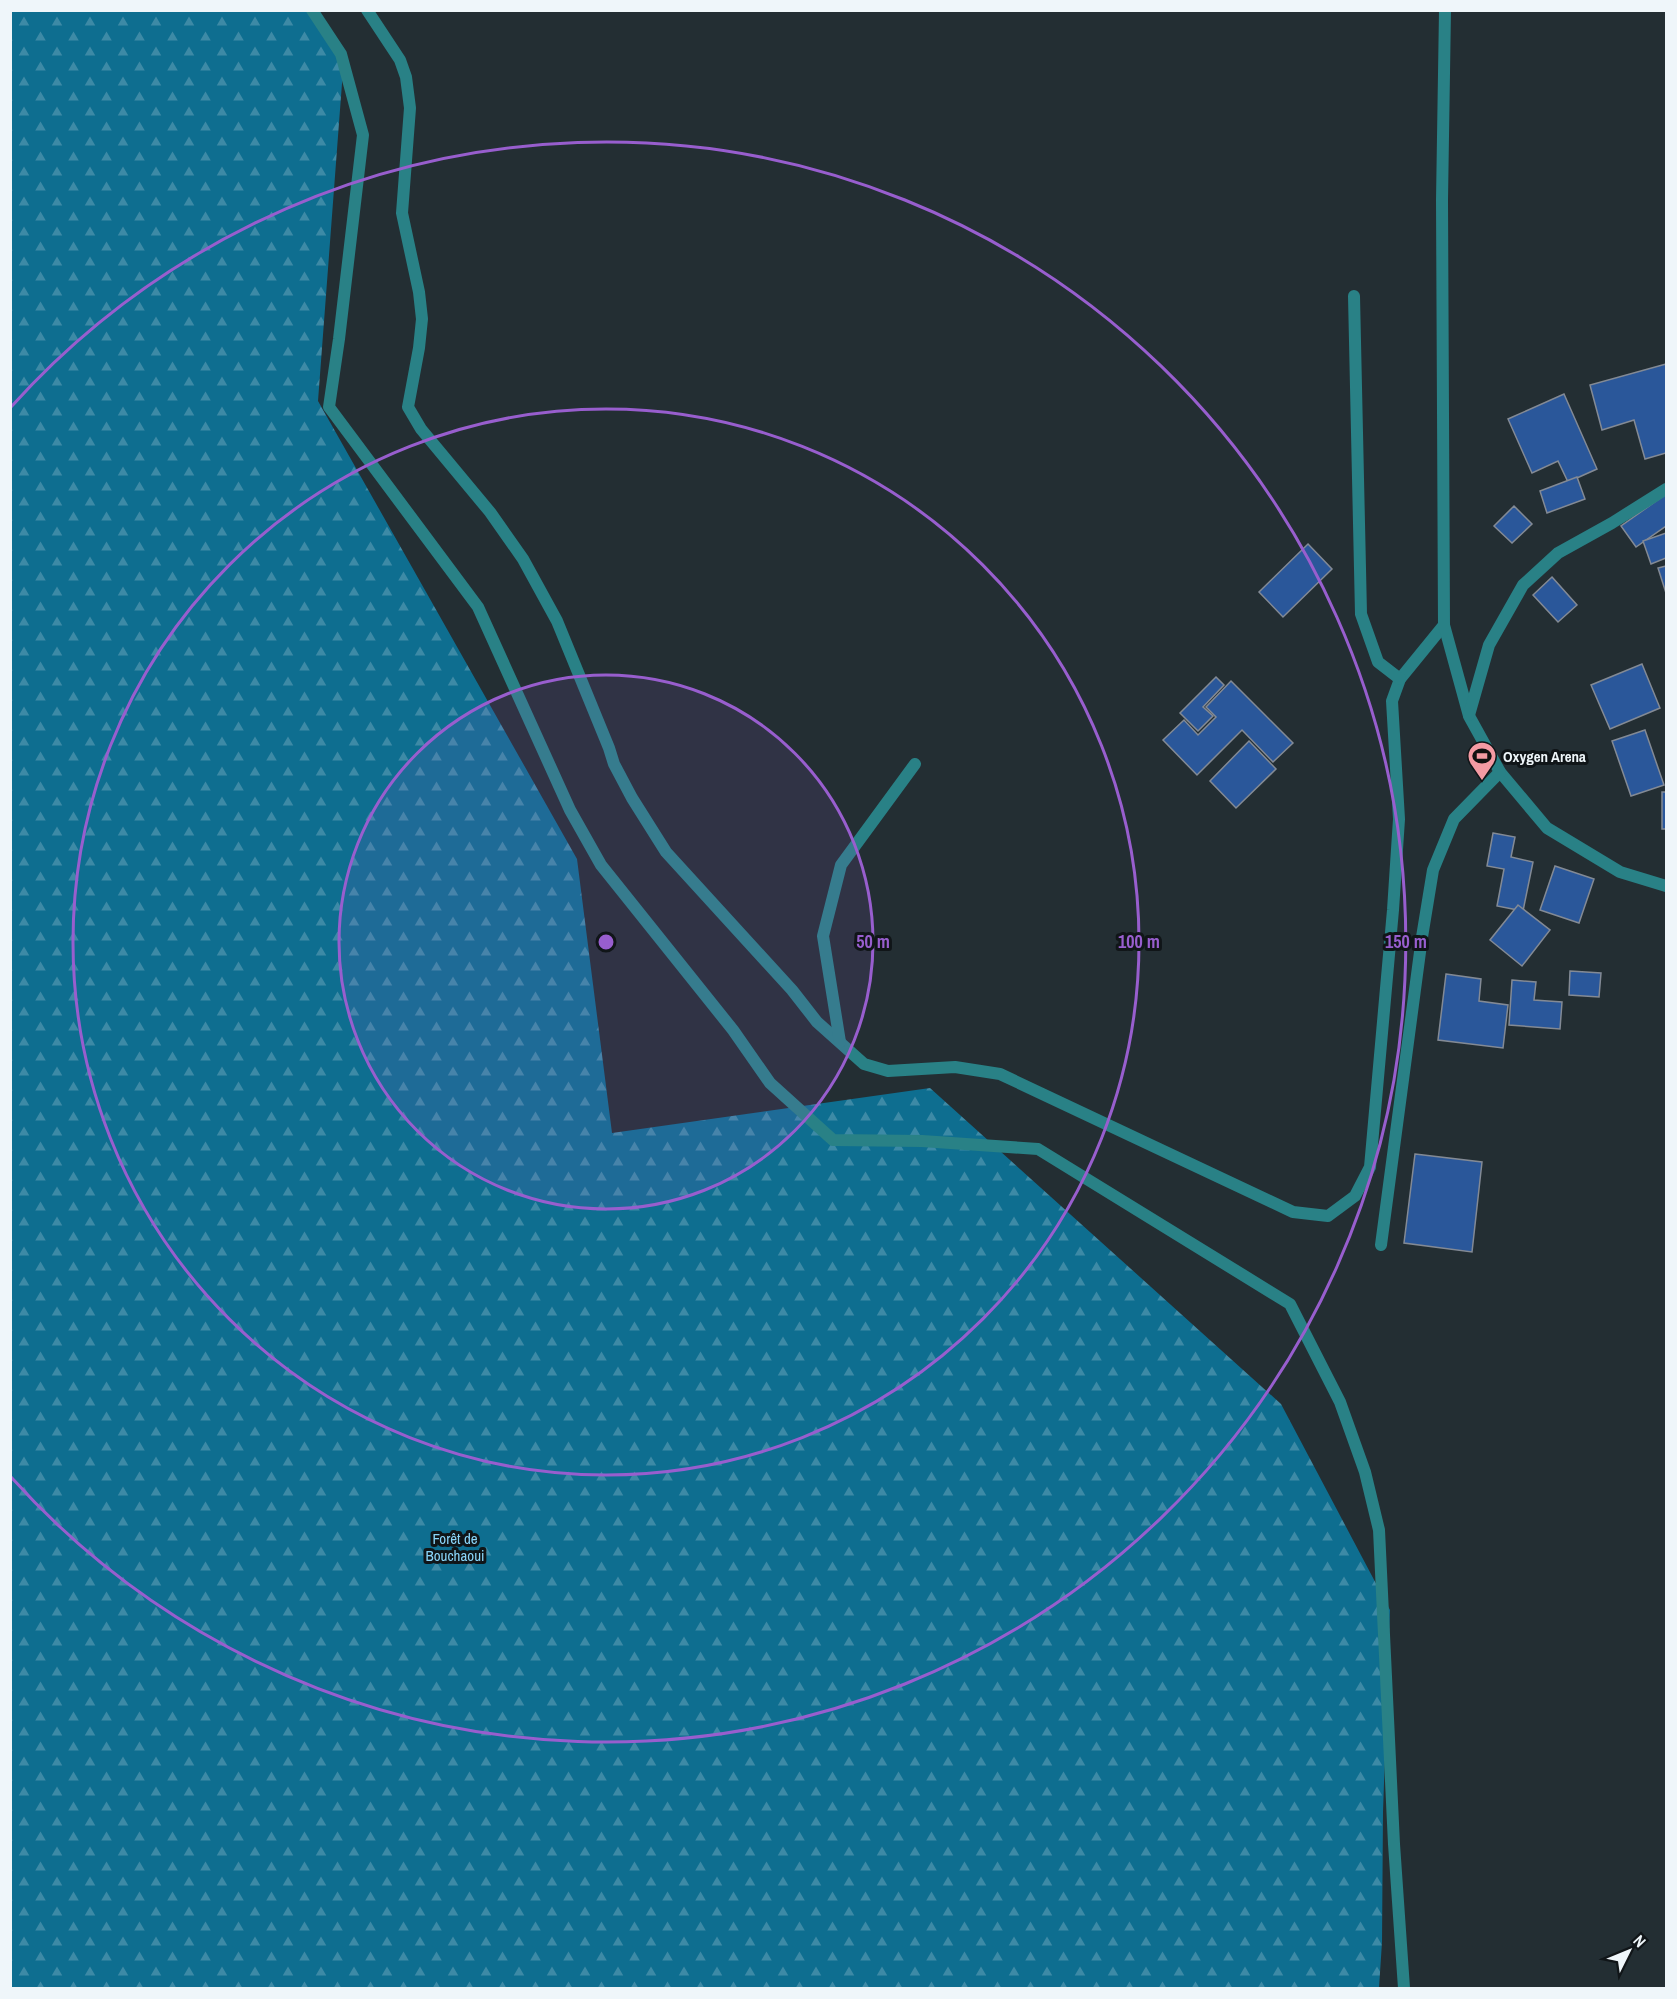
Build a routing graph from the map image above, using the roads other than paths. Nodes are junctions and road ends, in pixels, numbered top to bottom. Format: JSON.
{"nodes":[{"id":1,"x":312,"y":10,"type":"edge"},
{"id":2,"x":367,"y":10,"type":"edge"},
{"id":3,"x":1444,"y":10,"type":"edge"},
{"id":4,"x":1353,"y":296,"type":"dead end"},
{"id":5,"x":1666,"y":489,"type":"edge"},
{"id":6,"x":1444,"y":624,"type":"junction"},
{"id":7,"x":1400,"y":679,"type":"junction"},
{"id":8,"x":1469,"y":716,"type":"junction"},
{"id":9,"x":915,"y":764,"type":"dead end"},
{"id":10,"x":1500,"y":772,"type":"junction"},
{"id":11,"x":1666,"y":886,"type":"edge"},
{"id":12,"x":840,"y":1042,"type":"junction"},
{"id":13,"x":1381,"y":1245,"type":"dead end"},
{"id":14,"x":1404,"y":1989,"type":"edge"}],
"edges":[{"from":1,"to":14,"type":"street"},
{"from":2,"to":12,"type":"street"},
{"from":3,"to":6,"type":"street"},
{"from":4,"to":7,"type":"street"},
{"from":5,"to":8,"type":"street"},
{"from":6,"to":7,"type":"street"},
{"from":6,"to":8,"type":"street"},
{"from":7,"to":12,"type":"street"},
{"from":8,"to":10,"type":"street"},
{"from":9,"to":12,"type":"street"},
{"from":10,"to":11,"type":"street"},
{"from":10,"to":13,"type":"street"}]}
